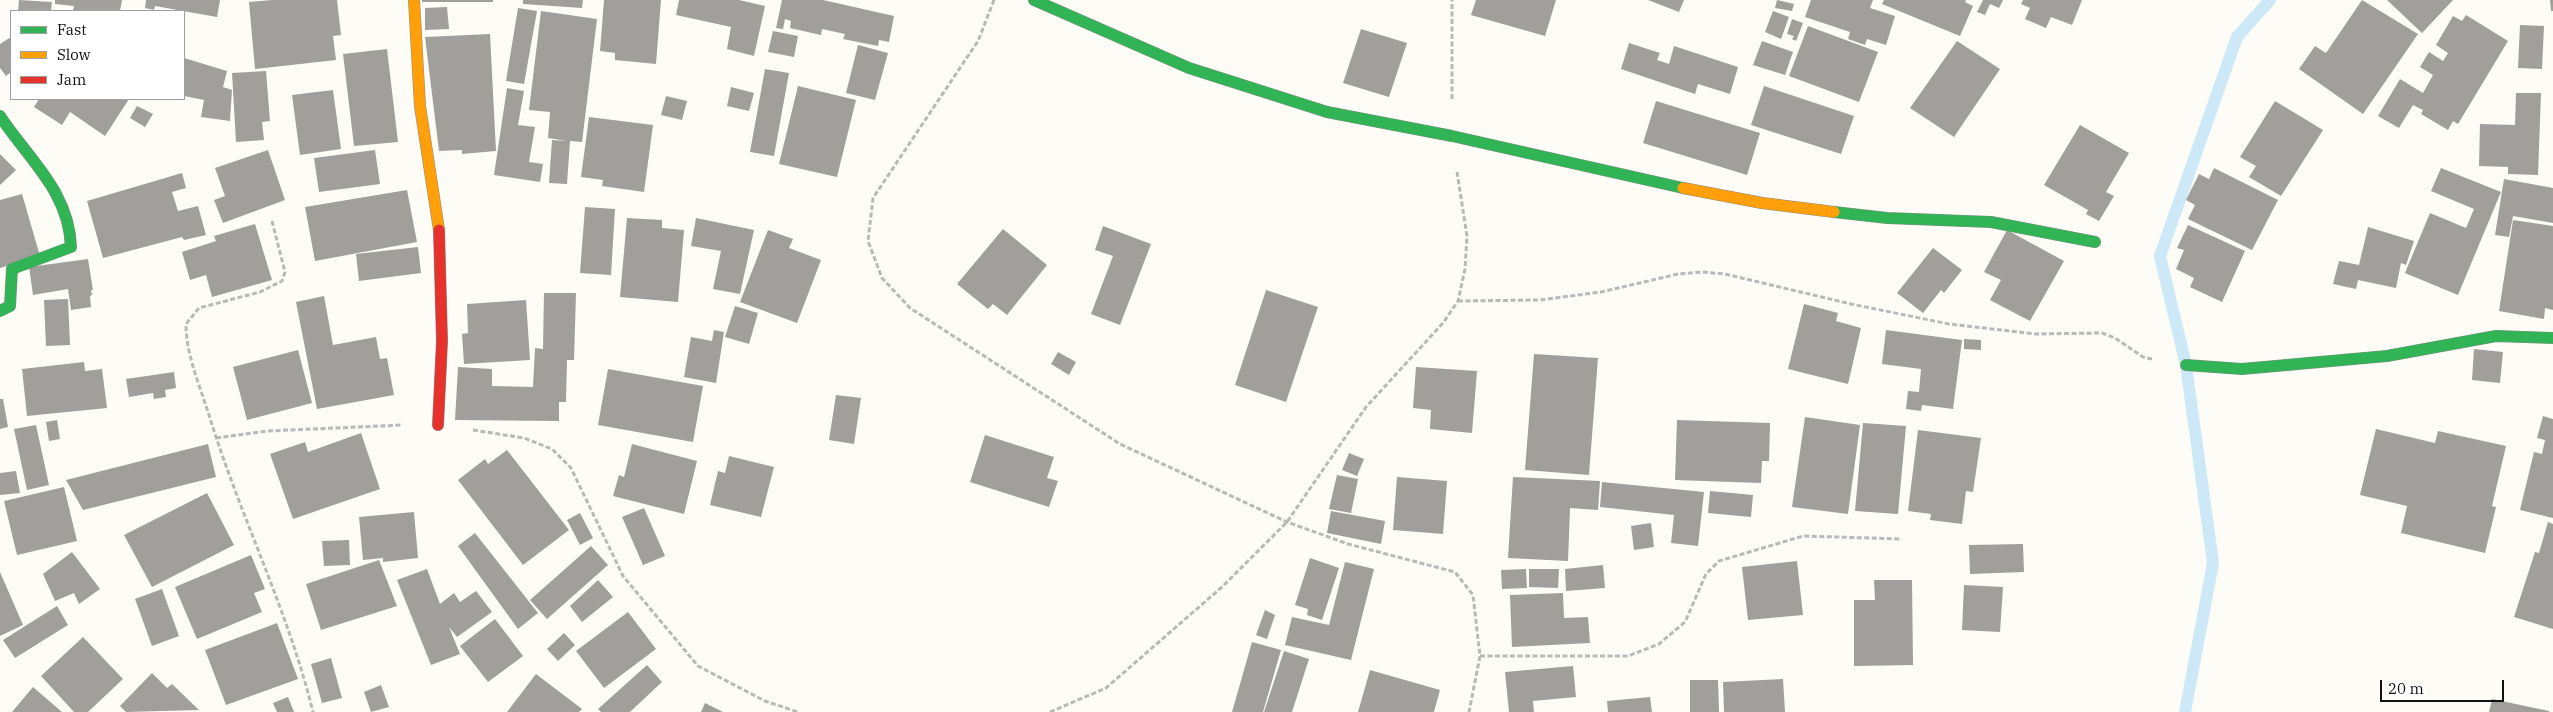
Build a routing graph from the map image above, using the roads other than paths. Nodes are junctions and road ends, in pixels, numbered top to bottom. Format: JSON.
{"nodes":[{"id":1,"x":414,"y":0,"type":"edge"},
{"id":2,"x":1034,"y":0,"type":"edge"},
{"id":3,"x":0,"y":116,"type":"edge"},
{"id":4,"x":2095,"y":242,"type":"dead end"},
{"id":5,"x":0,"y":311,"type":"edge"},
{"id":6,"x":2553,"y":338,"type":"edge"},
{"id":7,"x":2186,"y":365,"type":"road end"},
{"id":8,"x":438,"y":425,"type":"road end"}],
"edges":[{"from":1,"to":8,"type":"street"},
{"from":2,"to":4,"type":"street"},
{"from":3,"to":5,"type":"street"},
{"from":6,"to":7,"type":"street"}]}
